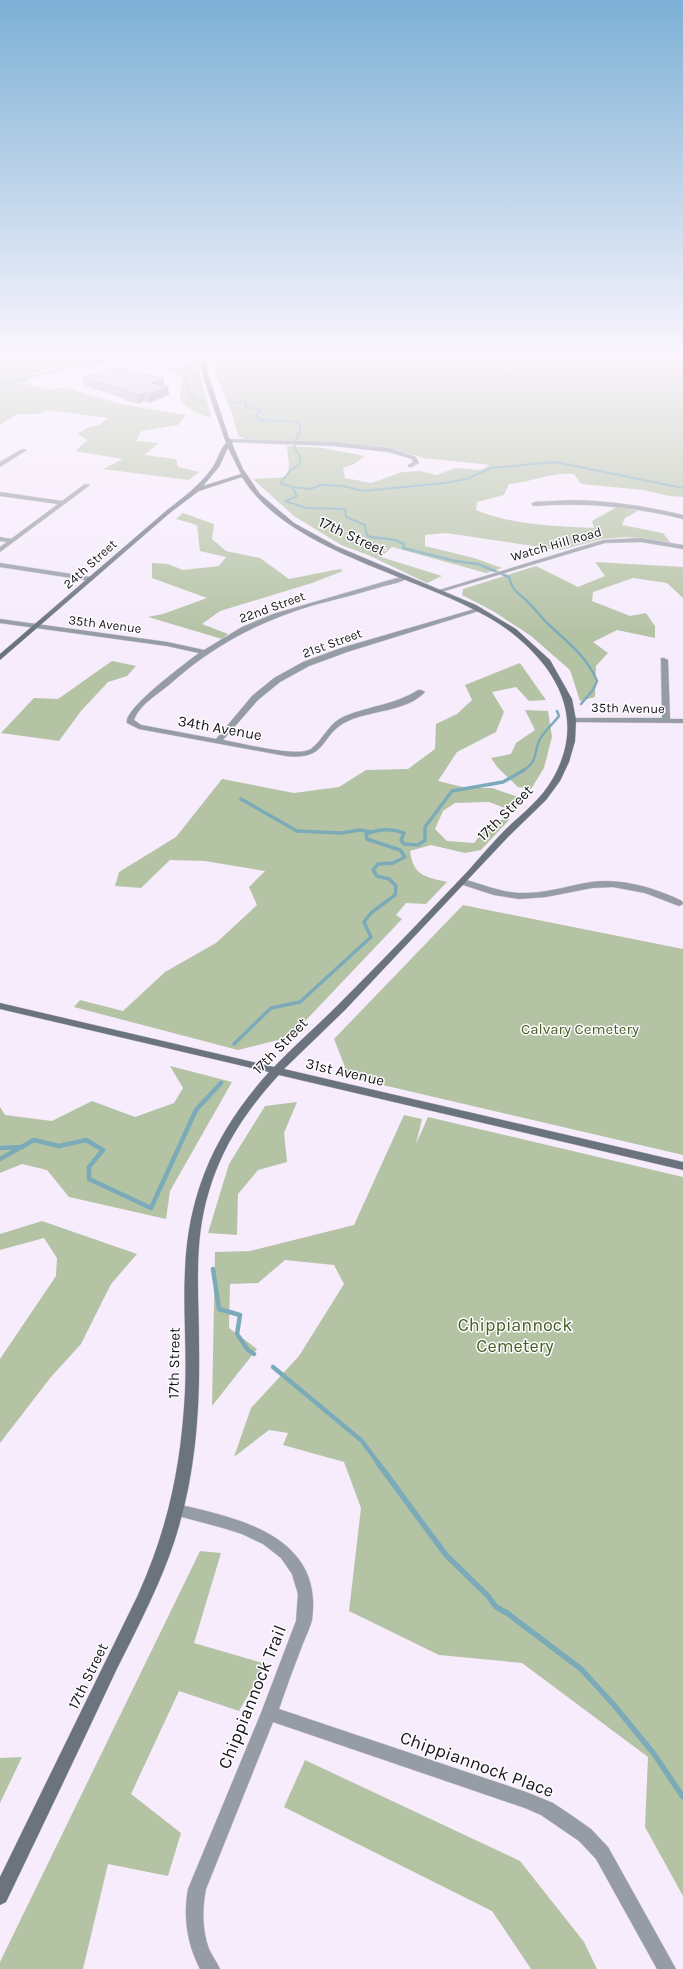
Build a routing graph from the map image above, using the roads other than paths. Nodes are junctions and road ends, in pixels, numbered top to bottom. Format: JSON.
{"nodes":[{"id":1,"x":225,"y":448,"type":"edge"},
{"id":2,"x":232,"y":448,"type":"edge"},
{"id":3,"x":368,"y":448,"type":"edge"},
{"id":4,"x":24,"y":450,"type":"dead end"},
{"id":5,"x":0,"y":465,"type":"edge"},
{"id":6,"x":410,"y":466,"type":"dead end"},
{"id":7,"x":244,"y":475,"type":"junction"},
{"id":8,"x":86,"y":485,"type":"dead end"},
{"id":9,"x":214,"y":485,"type":"junction"},
{"id":10,"x":197,"y":490,"type":"junction"},
{"id":11,"x":254,"y":490,"type":"junction"},
{"id":12,"x":0,"y":494,"type":"edge"},
{"id":13,"x":62,"y":503,"type":"junction"},
{"id":14,"x":534,"y":504,"type":"dead end"},
{"id":15,"x":683,"y":517,"type":"edge"},
{"id":16,"x":0,"y":539,"type":"edge"},
{"id":17,"x":12,"y":541,"type":"junction"},
{"id":18,"x":683,"y":546,"type":"edge"},
{"id":19,"x":0,"y":550,"type":"edge"},
{"id":20,"x":0,"y":565,"type":"edge"},
{"id":21,"x":406,"y":578,"type":"junction"},
{"id":22,"x":92,"y":579,"type":"junction"},
{"id":23,"x":439,"y":592,"type":"junction"},
{"id":24,"x":480,"y":609,"type":"junction"},
{"id":25,"x":0,"y":621,"type":"edge"},
{"id":26,"x":36,"y":626,"type":"junction"},
{"id":27,"x":207,"y":652,"type":"junction"},
{"id":28,"x":0,"y":658,"type":"edge"},
{"id":29,"x":664,"y":660,"type":"dead end"},
{"id":30,"x":421,"y":692,"type":"dead end"},
{"id":31,"x":572,"y":720,"type":"junction"},
{"id":32,"x":666,"y":720,"type":"junction"},
{"id":33,"x":683,"y":721,"type":"edge"},
{"id":34,"x":132,"y":723,"type":"joint"},
{"id":35,"x":218,"y":741,"type":"junction"},
{"id":36,"x":463,"y":882,"type":"junction"},
{"id":37,"x":679,"y":902,"type":"dead end"},
{"id":38,"x":0,"y":1006,"type":"edge"},
{"id":39,"x":276,"y":1071,"type":"junction"},
{"id":40,"x":683,"y":1166,"type":"edge"},
{"id":41,"x":176,"y":1510,"type":"junction"},
{"id":42,"x":269,"y":1713,"type":"junction"},
{"id":43,"x":0,"y":1896,"type":"edge"},
{"id":44,"x":211,"y":1969,"type":"edge"},
{"id":45,"x":667,"y":1969,"type":"edge"}],
"edges":[{"from":1,"to":10,"type":"street","name":"24th Street"},
{"from":2,"to":7,"type":"street","name":"17th Street"},
{"from":3,"to":6,"type":"street"},
{"from":4,"to":5,"type":"street"},
{"from":7,"to":9,"type":"street","name":"24th Street"},
{"from":7,"to":11,"type":"street","name":"17th Street"},
{"from":8,"to":13,"type":"street"},
{"from":9,"to":10,"type":"street","name":"24th Street"},
{"from":9,"to":11,"type":"street","name":"24th Street"},
{"from":10,"to":22,"type":"street","name":"24th Street"},
{"from":11,"to":21,"type":"street","name":"17th Street"},
{"from":12,"to":13,"type":"street"},
{"from":13,"to":17,"type":"street"},
{"from":14,"to":15,"type":"street"},
{"from":16,"to":17,"type":"street"},
{"from":17,"to":19,"type":"street"},
{"from":18,"to":23,"type":"street","name":"Watch Hill Road"},
{"from":20,"to":22,"type":"street"},
{"from":21,"to":23,"type":"street","name":"17th Street"},
{"from":21,"to":27,"type":"street","name":"22nd Street"},
{"from":22,"to":26,"type":"street","name":"24th Street"},
{"from":23,"to":24,"type":"street","name":"17th Street"},
{"from":24,"to":31,"type":"street","name":"17th Street"},
{"from":24,"to":35,"type":"street","name":"21st Street"},
{"from":25,"to":26,"type":"street","name":"35th Avenue"},
{"from":26,"to":27,"type":"street","name":"35th Avenue"},
{"from":26,"to":28,"type":"street","name":"24th Street"},
{"from":27,"to":34,"type":"street","name":"22nd Street"},
{"from":29,"to":32,"type":"street"},
{"from":30,"to":35,"type":"street","name":"34th Avenue"},
{"from":31,"to":32,"type":"street","name":"35th Avenue"},
{"from":31,"to":36,"type":"street","name":"17th Street"},
{"from":32,"to":33,"type":"street","name":"35th Avenue"},
{"from":34,"to":35,"type":"street","name":"34th Avenue"},
{"from":36,"to":37,"type":"street"},
{"from":36,"to":39,"type":"street","name":"17th Street"},
{"from":38,"to":39,"type":"street","name":"31st Avenue"},
{"from":39,"to":40,"type":"street","name":"31st Avenue"},
{"from":39,"to":41,"type":"street","name":"17th Street"},
{"from":41,"to":42,"type":"street","name":"Chippiannock Trail"},
{"from":41,"to":43,"type":"street","name":"17th Street"},
{"from":42,"to":44,"type":"street","name":"Chippiannock Trail"},
{"from":42,"to":45,"type":"street","name":"Chippiannock Place"}]}
